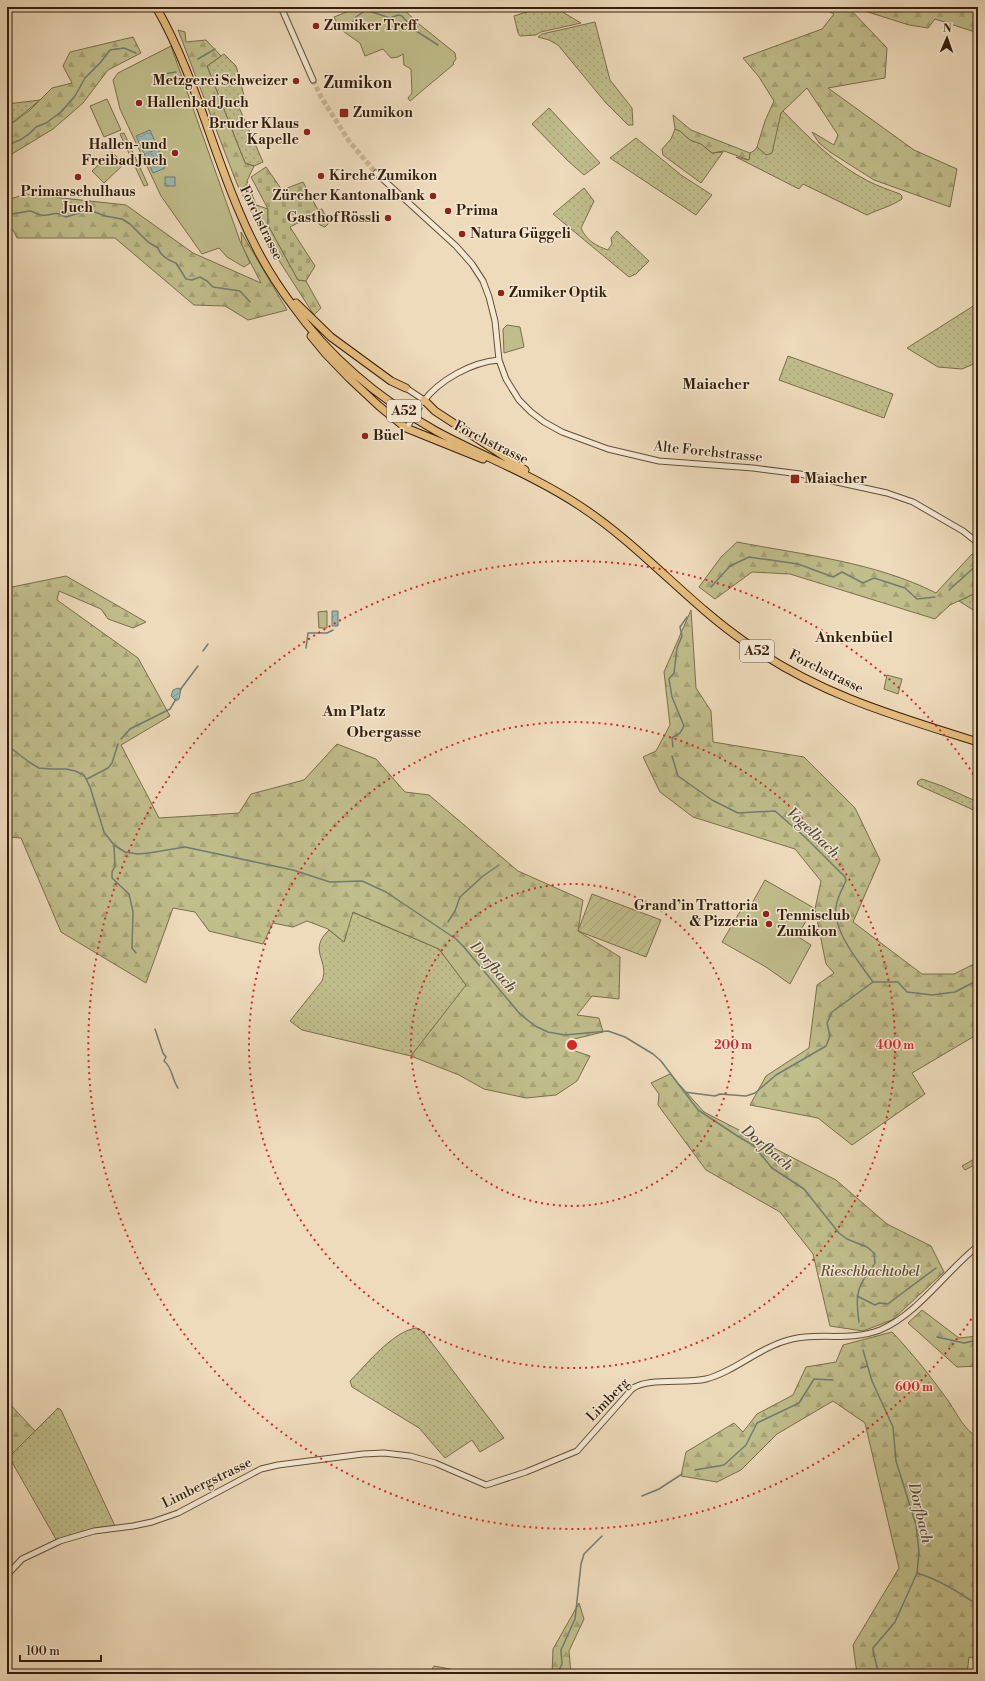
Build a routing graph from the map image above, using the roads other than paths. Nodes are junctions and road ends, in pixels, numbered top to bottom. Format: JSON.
{"nodes":[{"id":1,"x":156,"y":7,"type":"edge"},
{"id":2,"x":161,"y":7,"type":"edge"},
{"id":3,"x":280,"y":7,"type":"edge"},
{"id":4,"x":313,"y":80,"type":"tunnel mouth"},
{"id":5,"x":376,"y":172,"type":"tunnel mouth"},
{"id":6,"x":295,"y":306,"type":"junction"},
{"id":7,"x":499,"y":360,"type":"junction"},
{"id":8,"x":406,"y":388,"type":"joint"},
{"id":9,"x":422,"y":403,"type":"junction"},
{"id":10,"x":408,"y":426,"type":"junction"},
{"id":11,"x":525,"y":470,"type":"junction"},
{"id":12,"x":537,"y":480,"type":"junction"},
{"id":13,"x":978,"y":543,"type":"edge"},
{"id":14,"x":978,"y":738,"type":"edge"},
{"id":15,"x":978,"y":742,"type":"edge"},
{"id":16,"x":978,"y":1246,"type":"edge"},
{"id":17,"x":451,"y":1469,"type":"joint"},
{"id":18,"x":7,"y":1574,"type":"edge"}],
"edges":[{"from":1,"to":6,"type":"highway","name":"Forchstrasse","number":"A52"},
{"from":2,"to":6,"type":"highway","name":"Forchstrasse","number":"A52"},
{"from":3,"to":4,"type":"street"},
{"from":5,"to":7,"type":"street","name":"Alte Forchstrasse"},
{"from":6,"to":8,"type":"highway"},
{"from":6,"to":10,"type":"highway"},
{"from":6,"to":11,"type":"highway","name":"Forchstrasse","number":"A52"},
{"from":6,"to":12,"type":"highway","name":"Forchstrasse","number":"A52"},
{"from":7,"to":9,"type":"street"},
{"from":7,"to":13,"type":"street","name":"Alte Forchstrasse"},
{"from":8,"to":9,"type":"street"},
{"from":9,"to":10,"type":"street","bridge":true},
{"from":9,"to":11,"type":"highway"},
{"from":10,"to":12,"type":"highway"},
{"from":11,"to":14,"type":"highway","name":"Forchstrasse","number":"A52"},
{"from":12,"to":15,"type":"highway","name":"Forchstrasse","number":"A52"},
{"from":16,"to":17,"type":"street","name":"Limberg"},
{"from":17,"to":18,"type":"street","name":"Limbergstrasse"}]}
